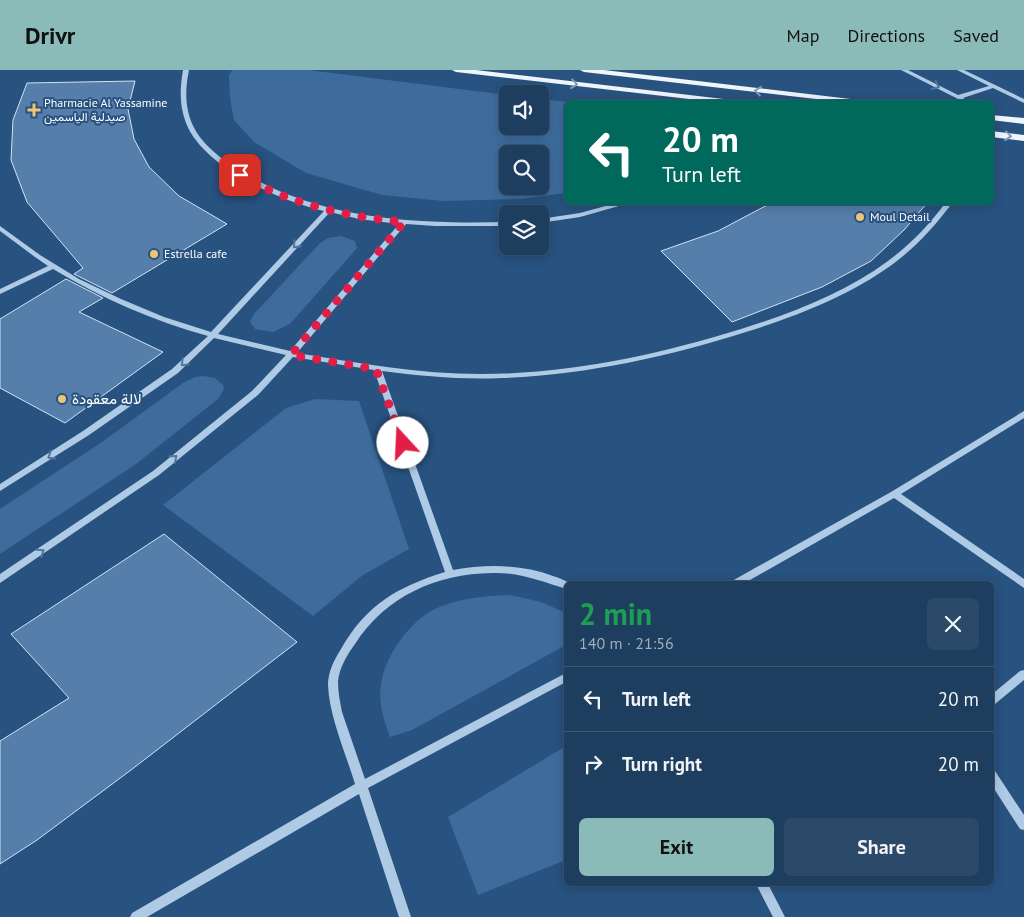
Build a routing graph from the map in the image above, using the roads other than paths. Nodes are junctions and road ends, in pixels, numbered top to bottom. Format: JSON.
{"nodes":[{"id":1,"x":186,"y":70,"type":"edge"},
{"id":2,"x":456,"y":70,"type":"edge"},
{"id":3,"x":584,"y":70,"type":"edge"},
{"id":4,"x":904,"y":70,"type":"edge"},
{"id":5,"x":960,"y":70,"type":"edge"},
{"id":6,"x":995,"y":86,"type":"junction"},
{"id":7,"x":959,"y":97,"type":"junction"},
{"id":8,"x":715,"y":100,"type":"edge"},
{"id":9,"x":842,"y":100,"type":"edge"},
{"id":10,"x":964,"y":100,"type":"edge"},
{"id":11,"x":1024,"y":101,"type":"edge"},
{"id":12,"x":994,"y":117,"type":"edge"},
{"id":13,"x":1024,"y":121,"type":"edge"},
{"id":14,"x":994,"y":134,"type":"edge"},
{"id":15,"x":1024,"y":138,"type":"edge"},
{"id":16,"x":618,"y":205,"type":"edge"},
{"id":17,"x":948,"y":205,"type":"edge"},
{"id":18,"x":329,"y":209,"type":"junction"},
{"id":19,"x":549,"y":220,"type":"edge"},
{"id":20,"x":404,"y":222,"type":"junction"},
{"id":21,"x":499,"y":224,"type":"edge"},
{"id":22,"x":0,"y":228,"type":"edge"},
{"id":23,"x":51,"y":267,"type":"junction"},
{"id":24,"x":0,"y":292,"type":"edge"},
{"id":25,"x":213,"y":335,"type":"junction"},
{"id":26,"x":291,"y":355,"type":"junction"},
{"id":27,"x":376,"y":369,"type":"junction"},
{"id":28,"x":1024,"y":414,"type":"edge"},
{"id":29,"x":0,"y":488,"type":"edge"},
{"id":30,"x":894,"y":494,"type":"junction"},
{"id":31,"x":450,"y":574,"type":"junction"},
{"id":32,"x":0,"y":578,"type":"edge"},
{"id":33,"x":741,"y":581,"type":"edge"},
{"id":34,"x":564,"y":584,"type":"edge"},
{"id":35,"x":1024,"y":584,"type":"edge"},
{"id":36,"x":1024,"y":674,"type":"edge"},
{"id":37,"x":564,"y":678,"type":"edge"},
{"id":38,"x":994,"y":699,"type":"edge"},
{"id":39,"x":994,"y":779,"type":"edge"},
{"id":40,"x":362,"y":786,"type":"junction"},
{"id":41,"x":1024,"y":825,"type":"edge"},
{"id":42,"x":763,"y":886,"type":"edge"},
{"id":43,"x":136,"y":917,"type":"edge"},
{"id":44,"x":405,"y":917,"type":"edge"},
{"id":45,"x":779,"y":917,"type":"edge"}],
"edges":[{"from":1,"to":18,"type":"street"},
{"from":2,"to":8,"type":"main road","one_way":true},
{"from":9,"to":3,"type":"main road","one_way":true},
{"from":4,"to":7,"type":"street","one_way":true},
{"from":5,"to":6,"type":"street"},
{"from":6,"to":7,"type":"street"},
{"from":6,"to":11,"type":"street"},
{"from":7,"to":10,"type":"street"},
{"from":12,"to":13,"type":"main road"},
{"from":14,"to":15,"type":"main road","one_way":true},
{"from":16,"to":19,"type":"street"},
{"from":17,"to":27,"type":"street"},
{"from":18,"to":20,"type":"street"},
{"from":18,"to":25,"type":"street","one_way":true},
{"from":20,"to":21,"type":"street"},
{"from":20,"to":26,"type":"street"},
{"from":22,"to":23,"type":"street"},
{"from":23,"to":24,"type":"street"},
{"from":23,"to":25,"type":"street"},
{"from":25,"to":26,"type":"street"},
{"from":25,"to":29,"type":"street","one_way":true},
{"from":26,"to":27,"type":"street"},
{"from":32,"to":26,"type":"street","one_way":true},
{"from":27,"to":31,"type":"street"},
{"from":28,"to":30,"type":"street"},
{"from":30,"to":33,"type":"street"},
{"from":30,"to":35,"type":"street"},
{"from":31,"to":34,"type":"street"},
{"from":31,"to":40,"type":"street"},
{"from":36,"to":38,"type":"street"},
{"from":37,"to":40,"type":"street"},
{"from":39,"to":41,"type":"street"},
{"from":40,"to":43,"type":"street"},
{"from":40,"to":44,"type":"street"},
{"from":42,"to":45,"type":"street"}]}
